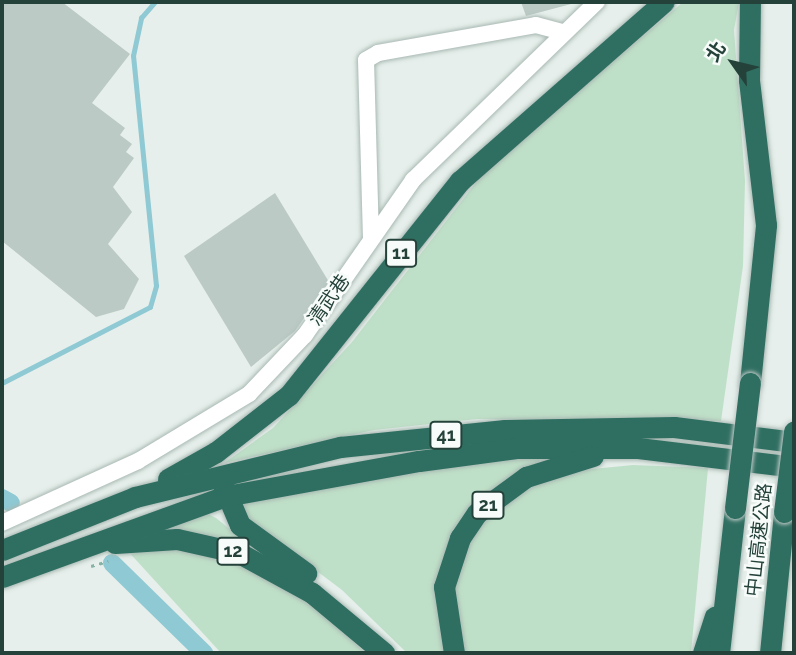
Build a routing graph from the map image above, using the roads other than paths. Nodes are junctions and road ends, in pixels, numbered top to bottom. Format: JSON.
{"nodes":[{"id":1,"x":597,"y":2,"type":"edge"},
{"id":2,"x":664,"y":2,"type":"edge"},
{"id":3,"x":750,"y":2,"type":"edge"},
{"id":4,"x":563,"y":32,"type":"junction"},
{"id":5,"x":371,"y":239,"type":"junction"},
{"id":6,"x":794,"y":432,"type":"edge"},
{"id":7,"x":794,"y":442,"type":"edge"},
{"id":8,"x":638,"y":448,"type":"junction"},
{"id":9,"x":794,"y":467,"type":"edge"},
{"id":10,"x":220,"y":472,"type":"junction"},
{"id":11,"x":226,"y":496,"type":"junction"},
{"id":12,"x":135,"y":497,"type":"junction"},
{"id":13,"x":2,"y":523,"type":"edge"},
{"id":14,"x":2,"y":551,"type":"edge"},
{"id":15,"x":51,"y":555,"type":"junction"},
{"id":16,"x":2,"y":577,"type":"edge"},
{"id":17,"x":726,"y":582,"type":"junction"},
{"id":18,"x":384,"y":653,"type":"edge"},
{"id":19,"x":394,"y":653,"type":"edge"},
{"id":20,"x":454,"y":653,"type":"edge"},
{"id":21,"x":703,"y":653,"type":"edge"},
{"id":22,"x":719,"y":653,"type":"edge"},
{"id":23,"x":770,"y":653,"type":"edge"}],
"edges":[{"from":1,"to":4,"type":"lane","name":"清武巷"},
{"from":2,"to":12,"type":"highway","number":"11"},
{"from":3,"to":17,"type":"highway","bridge":true},
{"from":4,"to":5,"type":"lane","name":"清武巷"},
{"from":4,"to":5,"type":"lane"},
{"from":5,"to":13,"type":"lane","name":"清武巷"},
{"from":6,"to":23,"type":"highway","name":"中山高速公路","bridge":true},
{"from":7,"to":10,"type":"highway","number":"41"},
{"from":8,"to":9,"type":"highway"},
{"from":8,"to":11,"type":"highway"},
{"from":8,"to":20,"type":"highway","number":"21"},
{"from":10,"to":11,"type":"highway"},
{"from":10,"to":12,"type":"highway"},
{"from":11,"to":15,"type":"highway"},
{"from":11,"to":19,"type":"highway"},
{"from":12,"to":14,"type":"highway"},
{"from":15,"to":16,"type":"highway"},
{"from":15,"to":18,"type":"highway","number":"12"},
{"from":17,"to":21,"type":"highway"},
{"from":17,"to":22,"type":"highway"}]}
